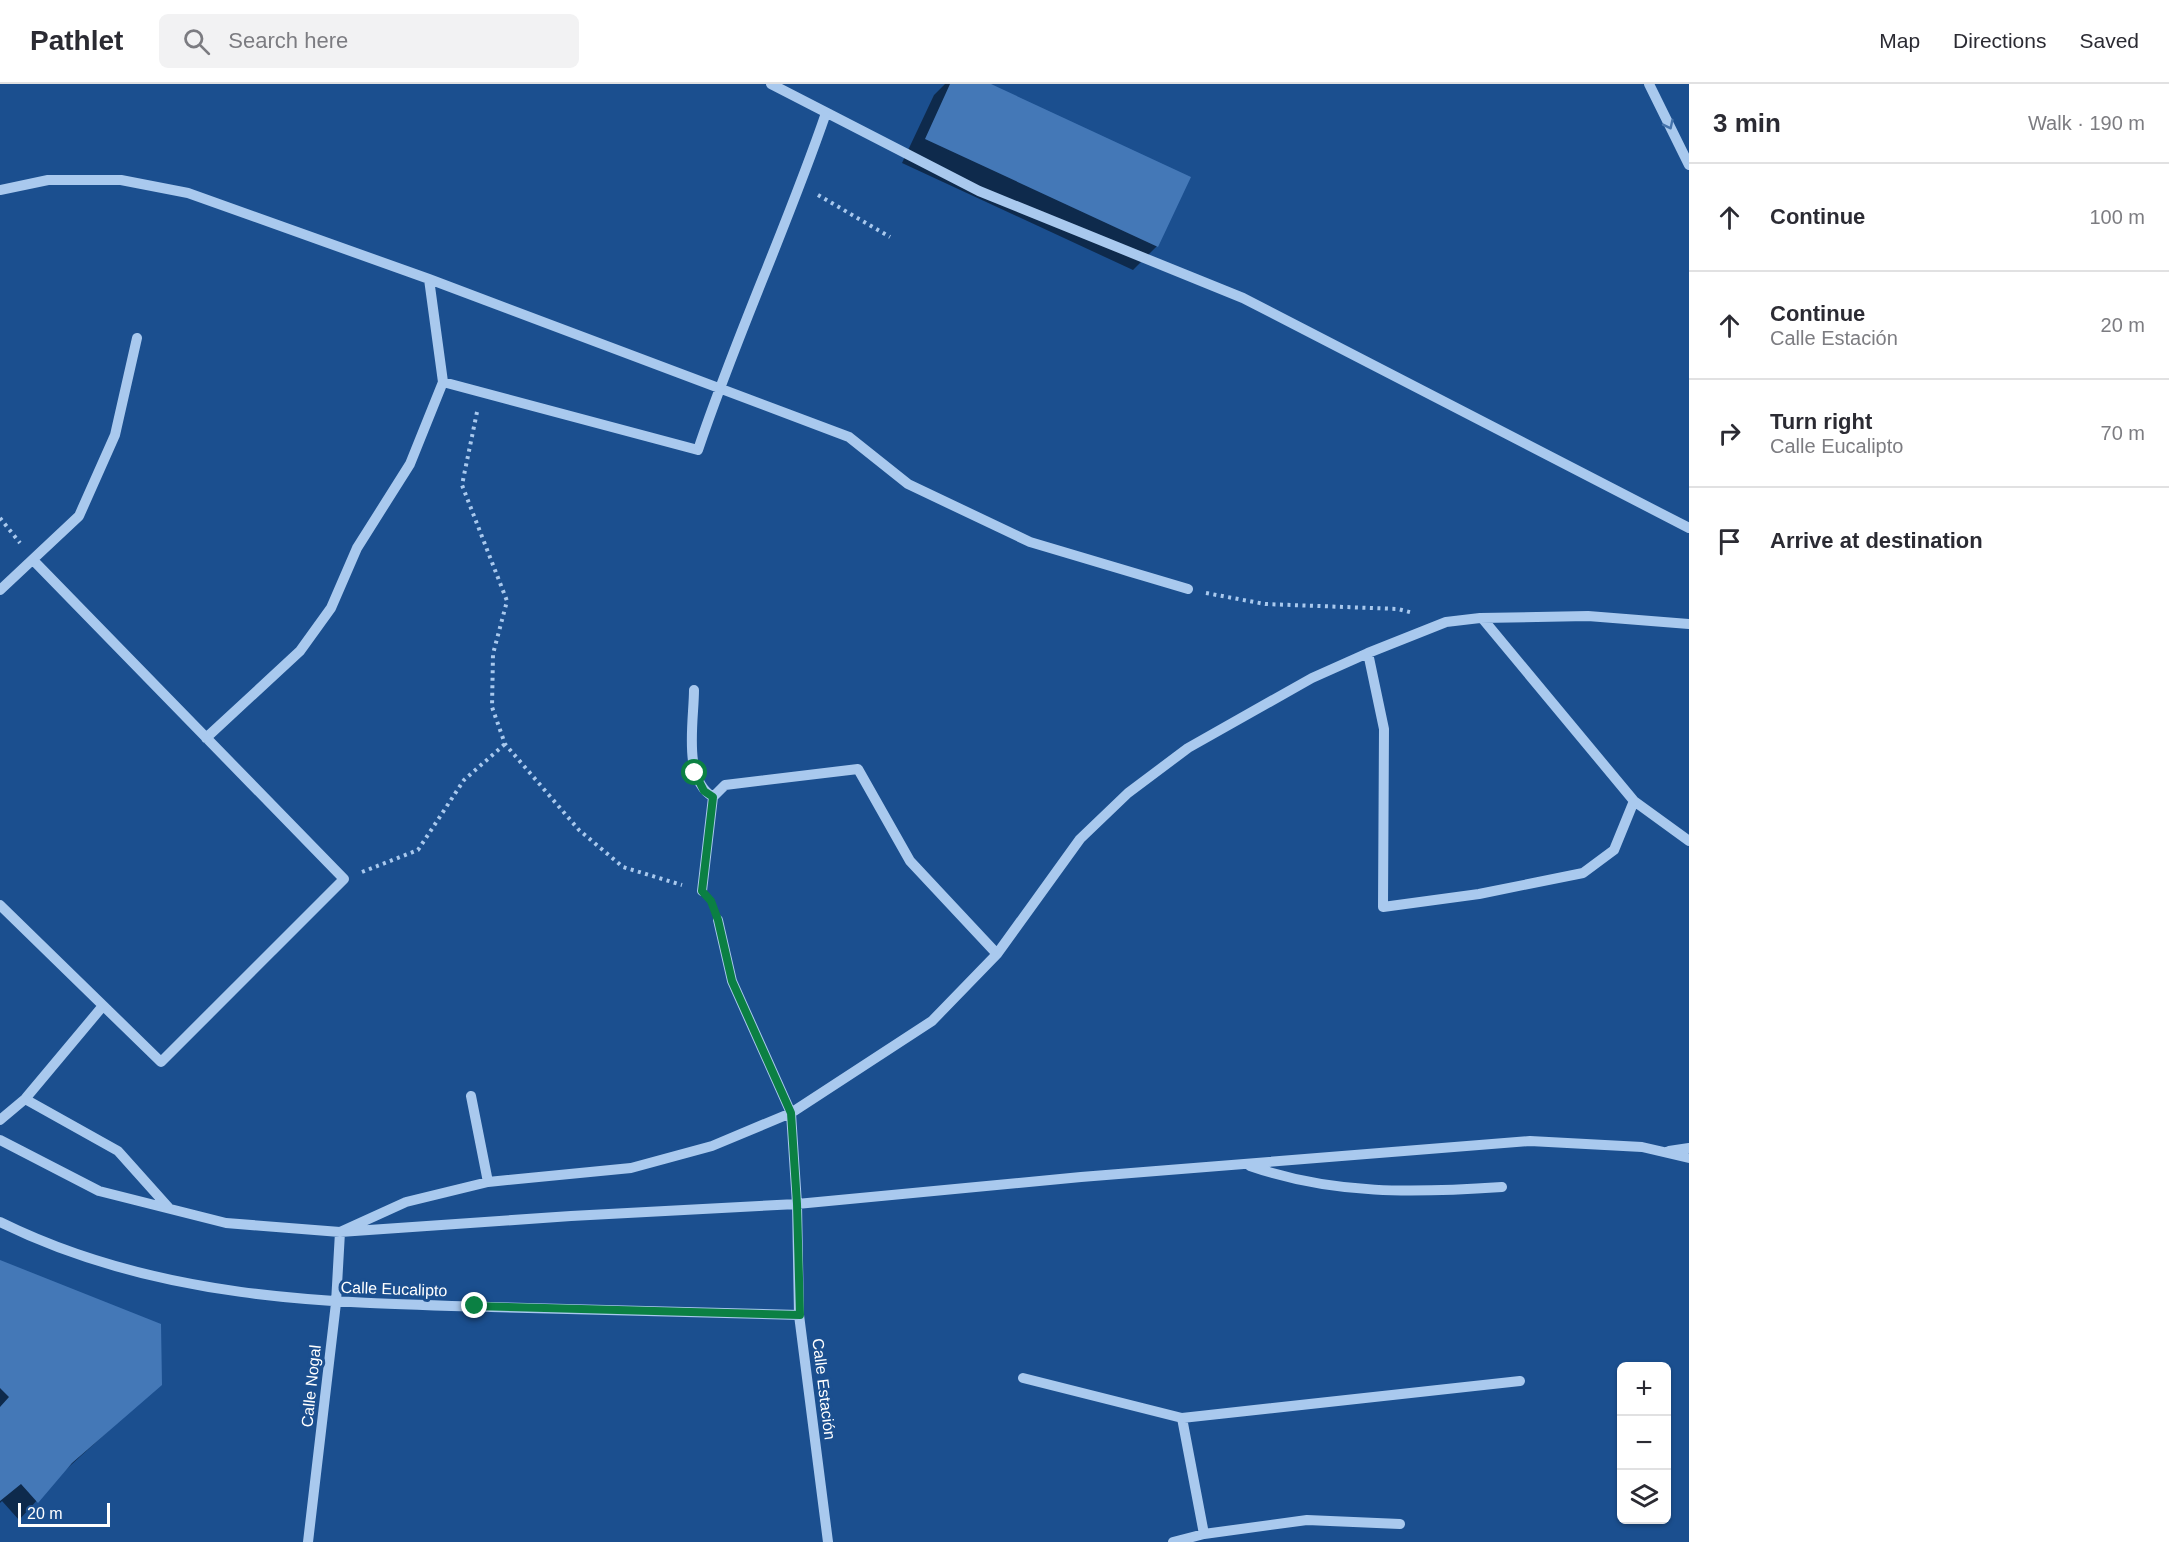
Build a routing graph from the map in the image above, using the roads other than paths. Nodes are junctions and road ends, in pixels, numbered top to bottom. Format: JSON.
{"nodes":[{"id":1,"x":771,"y":84,"type":"edge"},
{"id":2,"x":1649,"y":84,"type":"edge"},
{"id":3,"x":826,"y":113,"type":"junction"},
{"id":4,"x":1689,"y":165,"type":"edge"},
{"id":5,"x":0,"y":190,"type":"edge"},
{"id":6,"x":429,"y":279,"type":"junction"},
{"id":7,"x":137,"y":338,"type":"dead end"},
{"id":8,"x":443,"y":382,"type":"junction"},
{"id":9,"x":719,"y":388,"type":"junction"},
{"id":10,"x":1689,"y":528,"type":"edge"},
{"id":11,"x":33,"y":560,"type":"junction"},
{"id":12,"x":1188,"y":589,"type":"road end"},
{"id":13,"x":0,"y":590,"type":"edge"},
{"id":14,"x":1482,"y":618,"type":"junction"},
{"id":15,"x":1689,"y":624,"type":"edge"},
{"id":16,"x":1368,"y":653,"type":"junction"},
{"id":17,"x":694,"y":690,"type":"dead end"},
{"id":18,"x":206,"y":738,"type":"junction"},
{"id":19,"x":713,"y":797,"type":"junction"},
{"id":20,"x":1634,"y":801,"type":"junction"},
{"id":21,"x":1689,"y":841,"type":"edge"},
{"id":22,"x":702,"y":891,"type":"road end"},
{"id":23,"x":0,"y":904,"type":"edge"},
{"id":24,"x":718,"y":920,"type":"dead end"},
{"id":25,"x":997,"y":954,"type":"junction"},
{"id":26,"x":102,"y":1007,"type":"junction"},
{"id":27,"x":471,"y":1096,"type":"dead end"},
{"id":28,"x":25,"y":1099,"type":"junction"},
{"id":29,"x":791,"y":1113,"type":"junction"},
{"id":30,"x":0,"y":1120,"type":"edge"},
{"id":31,"x":0,"y":1140,"type":"edge"},
{"id":32,"x":1689,"y":1148,"type":"edge"},
{"id":33,"x":1665,"y":1152,"type":"junction"},
{"id":34,"x":1689,"y":1158,"type":"edge"},
{"id":35,"x":1246,"y":1164,"type":"junction"},
{"id":36,"x":488,"y":1182,"type":"junction"},
{"id":37,"x":1502,"y":1187,"type":"dead end"},
{"id":38,"x":797,"y":1204,"type":"junction"},
{"id":39,"x":170,"y":1209,"type":"junction"},
{"id":40,"x":0,"y":1222,"type":"edge"},
{"id":41,"x":340,"y":1233,"type":"junction"},
{"id":42,"x":336,"y":1303,"type":"junction"},
{"id":43,"x":800,"y":1315,"type":"junction"},
{"id":44,"x":1023,"y":1378,"type":"dead end"},
{"id":45,"x":1520,"y":1381,"type":"dead end"},
{"id":46,"x":1182,"y":1418,"type":"junction"},
{"id":47,"x":1400,"y":1524,"type":"dead end"},
{"id":48,"x":1204,"y":1534,"type":"junction"},
{"id":49,"x":308,"y":1542,"type":"edge"},
{"id":50,"x":828,"y":1542,"type":"edge"},
{"id":51,"x":1173,"y":1542,"type":"edge"}],
"edges":[{"from":1,"to":3,"type":"street"},
{"from":2,"to":4,"type":"street","one_way":true},
{"from":3,"to":9,"type":"street"},
{"from":3,"to":10,"type":"street"},
{"from":5,"to":6,"type":"street"},
{"from":6,"to":8,"type":"street"},
{"from":6,"to":9,"type":"street"},
{"from":7,"to":11,"type":"street"},
{"from":8,"to":9,"type":"street"},
{"from":8,"to":18,"type":"street"},
{"from":9,"to":12,"type":"street"},
{"from":11,"to":13,"type":"street"},
{"from":11,"to":18,"type":"street"},
{"from":14,"to":15,"type":"street"},
{"from":14,"to":16,"type":"street"},
{"from":14,"to":20,"type":"street"},
{"from":16,"to":20,"type":"street"},
{"from":16,"to":25,"type":"street"},
{"from":17,"to":19,"type":"street"},
{"from":18,"to":26,"type":"street"},
{"from":19,"to":22,"type":"street"},
{"from":19,"to":25,"type":"street"},
{"from":20,"to":21,"type":"street"},
{"from":23,"to":26,"type":"street"},
{"from":24,"to":29,"type":"street"},
{"from":25,"to":29,"type":"street"},
{"from":26,"to":28,"type":"street"},
{"from":27,"to":36,"type":"street"},
{"from":28,"to":30,"type":"street"},
{"from":28,"to":39,"type":"street"},
{"from":29,"to":36,"type":"street"},
{"from":29,"to":38,"type":"street","name":"Calle Estación"},
{"from":31,"to":39,"type":"street"},
{"from":32,"to":33,"type":"street"},
{"from":33,"to":34,"type":"street"},
{"from":33,"to":35,"type":"street"},
{"from":35,"to":37,"type":"street"},
{"from":35,"to":38,"type":"street"},
{"from":36,"to":41,"type":"street"},
{"from":38,"to":41,"type":"street"},
{"from":38,"to":43,"type":"street","name":"Calle Estación"},
{"from":39,"to":41,"type":"street"},
{"from":40,"to":42,"type":"street","name":"Calle Eucalipto"},
{"from":41,"to":42,"type":"street","name":"Calle Nogal"},
{"from":42,"to":43,"type":"street","name":"Calle Eucalipto"},
{"from":42,"to":49,"type":"street","name":"Calle Nogal"},
{"from":43,"to":50,"type":"street","name":"Calle Estación"},
{"from":44,"to":46,"type":"street"},
{"from":45,"to":46,"type":"street"},
{"from":46,"to":48,"type":"street"},
{"from":47,"to":48,"type":"street"},
{"from":48,"to":51,"type":"street"}]}
